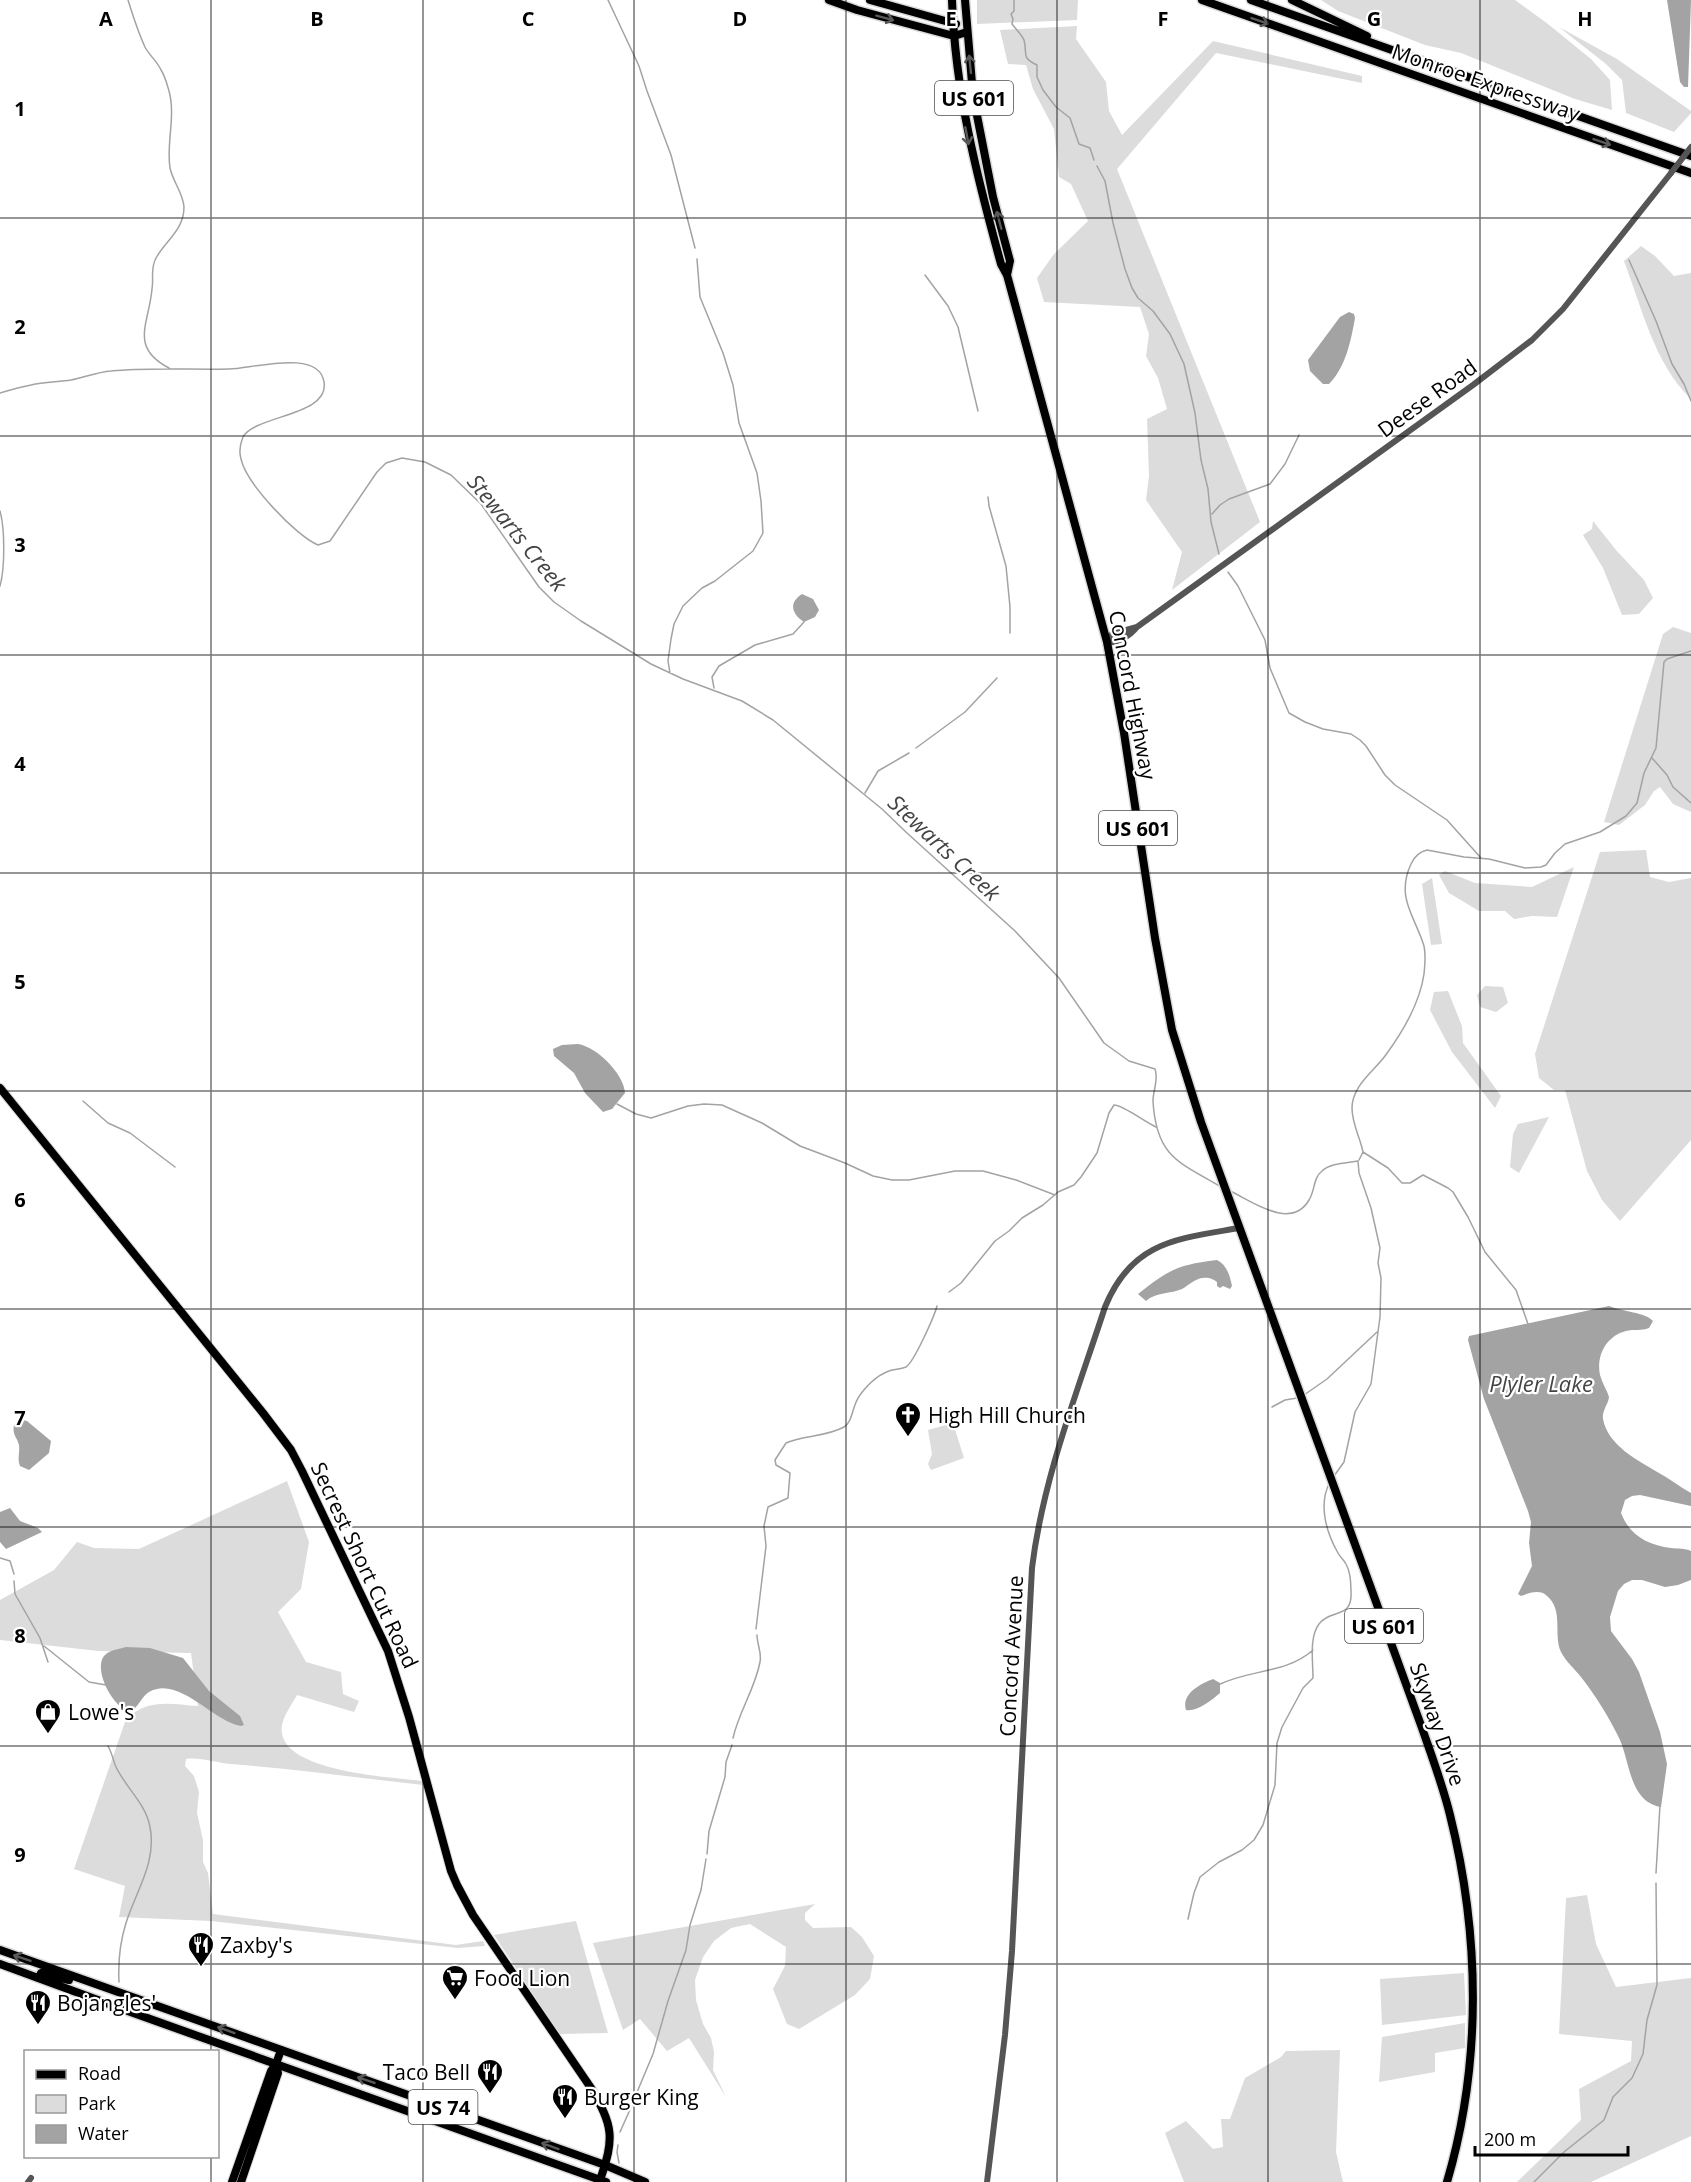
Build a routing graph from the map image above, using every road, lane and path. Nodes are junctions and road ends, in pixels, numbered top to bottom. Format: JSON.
{"nodes":[{"id":1,"x":829,"y":0,"type":"edge"},
{"id":2,"x":870,"y":0,"type":"edge"},
{"id":3,"x":952,"y":0,"type":"edge"},
{"id":4,"x":965,"y":0,"type":"edge"},
{"id":5,"x":1202,"y":0,"type":"edge"},
{"id":6,"x":1251,"y":0,"type":"edge"},
{"id":7,"x":1292,"y":0,"type":"edge"},
{"id":8,"x":953,"y":22,"type":"junction"},
{"id":9,"x":967,"y":32,"type":"junction"},
{"id":10,"x":954,"y":36,"type":"junction"},
{"id":11,"x":1434,"y":65,"type":"junction"},
{"id":12,"x":1691,"y":147,"type":"edge"},
{"id":13,"x":1691,"y":156,"type":"edge"},
{"id":14,"x":1691,"y":173,"type":"edge"},
{"id":15,"x":1007,"y":275,"type":"junction"},
{"id":16,"x":1107,"y":642,"type":"junction"},
{"id":17,"x":0,"y":1088,"type":"edge"},
{"id":18,"x":1239,"y":1228,"type":"junction"},
{"id":19,"x":0,"y":1950,"type":"edge"},
{"id":20,"x":0,"y":1964,"type":"edge"},
{"id":21,"x":39,"y":1978,"type":"junction"},
{"id":22,"x":111,"y":1989,"type":"junction"},
{"id":23,"x":281,"y":2050,"type":"junction"},
{"id":24,"x":276,"y":2064,"type":"junction"},
{"id":25,"x":605,"y":2165,"type":"junction"},
{"id":26,"x":238,"y":2169,"type":"junction"},
{"id":27,"x":603,"y":2181,"type":"edge"},
{"id":28,"x":232,"y":2182,"type":"edge"},
{"id":29,"x":239,"y":2182,"type":"edge"},
{"id":30,"x":645,"y":2182,"type":"edge"},
{"id":31,"x":987,"y":2182,"type":"edge"},
{"id":32,"x":1447,"y":2182,"type":"edge"}],
"edges":[{"from":1,"to":10,"type":"highway","one_way":true},
{"from":2,"to":8,"type":"highway"},
{"from":3,"to":8,"type":"highway","name":"Concord Highway","number":"US 601"},
{"from":4,"to":9,"type":"highway","name":"Concord Highway","number":"US 601"},
{"from":5,"to":14,"type":"highway","name":"Monroe Expressway","one_way":true},
{"from":6,"to":11,"type":"highway","name":"Monroe Expressway"},
{"from":7,"to":11,"type":"highway"},
{"from":8,"to":9,"type":"highway"},
{"from":8,"to":10,"type":"highway","name":"Concord Highway","number":"US 601"},
{"from":9,"to":10,"type":"highway"},
{"from":15,"to":9,"type":"highway","name":"Concord Highway","number":"US 601","one_way":true},
{"from":10,"to":15,"type":"highway","name":"Concord Highway","number":"US 601","one_way":true},
{"from":11,"to":13,"type":"highway","name":"Monroe Expressway"},
{"from":12,"to":16,"type":"street","name":"Deese Road","bridge":true},
{"from":15,"to":16,"type":"highway","name":"Concord Highway","number":"US 601"},
{"from":16,"to":18,"type":"highway","name":"Concord Highway","number":"US 601"},
{"from":17,"to":25,"type":"main road","name":"Secrest Short Cut Road"},
{"from":18,"to":31,"type":"street","name":"Concord Avenue"},
{"from":18,"to":32,"type":"highway","name":"Skyway Drive","number":"US 601"},
{"from":22,"to":19,"type":"highway","number":"US 74","one_way":true},
{"from":20,"to":21,"type":"highway","number":"US 74"},
{"from":21,"to":22,"type":"highway"},
{"from":21,"to":24,"type":"highway","number":"US 74"},
{"from":23,"to":22,"type":"highway","number":"US 74","one_way":true},
{"from":23,"to":24,"type":"main road"},
{"from":25,"to":23,"type":"highway","number":"US 74","one_way":true},
{"from":24,"to":26,"type":"main road"},
{"from":24,"to":27,"type":"highway","number":"US 74"},
{"from":24,"to":29,"type":"main road"},
{"from":25,"to":27,"type":"main road","name":"Secrest Short Cut Road"},
{"from":25,"to":30,"type":"highway","number":"US 74"},
{"from":26,"to":28,"type":"main road"},
{"from":26,"to":29,"type":"main road"}]}
